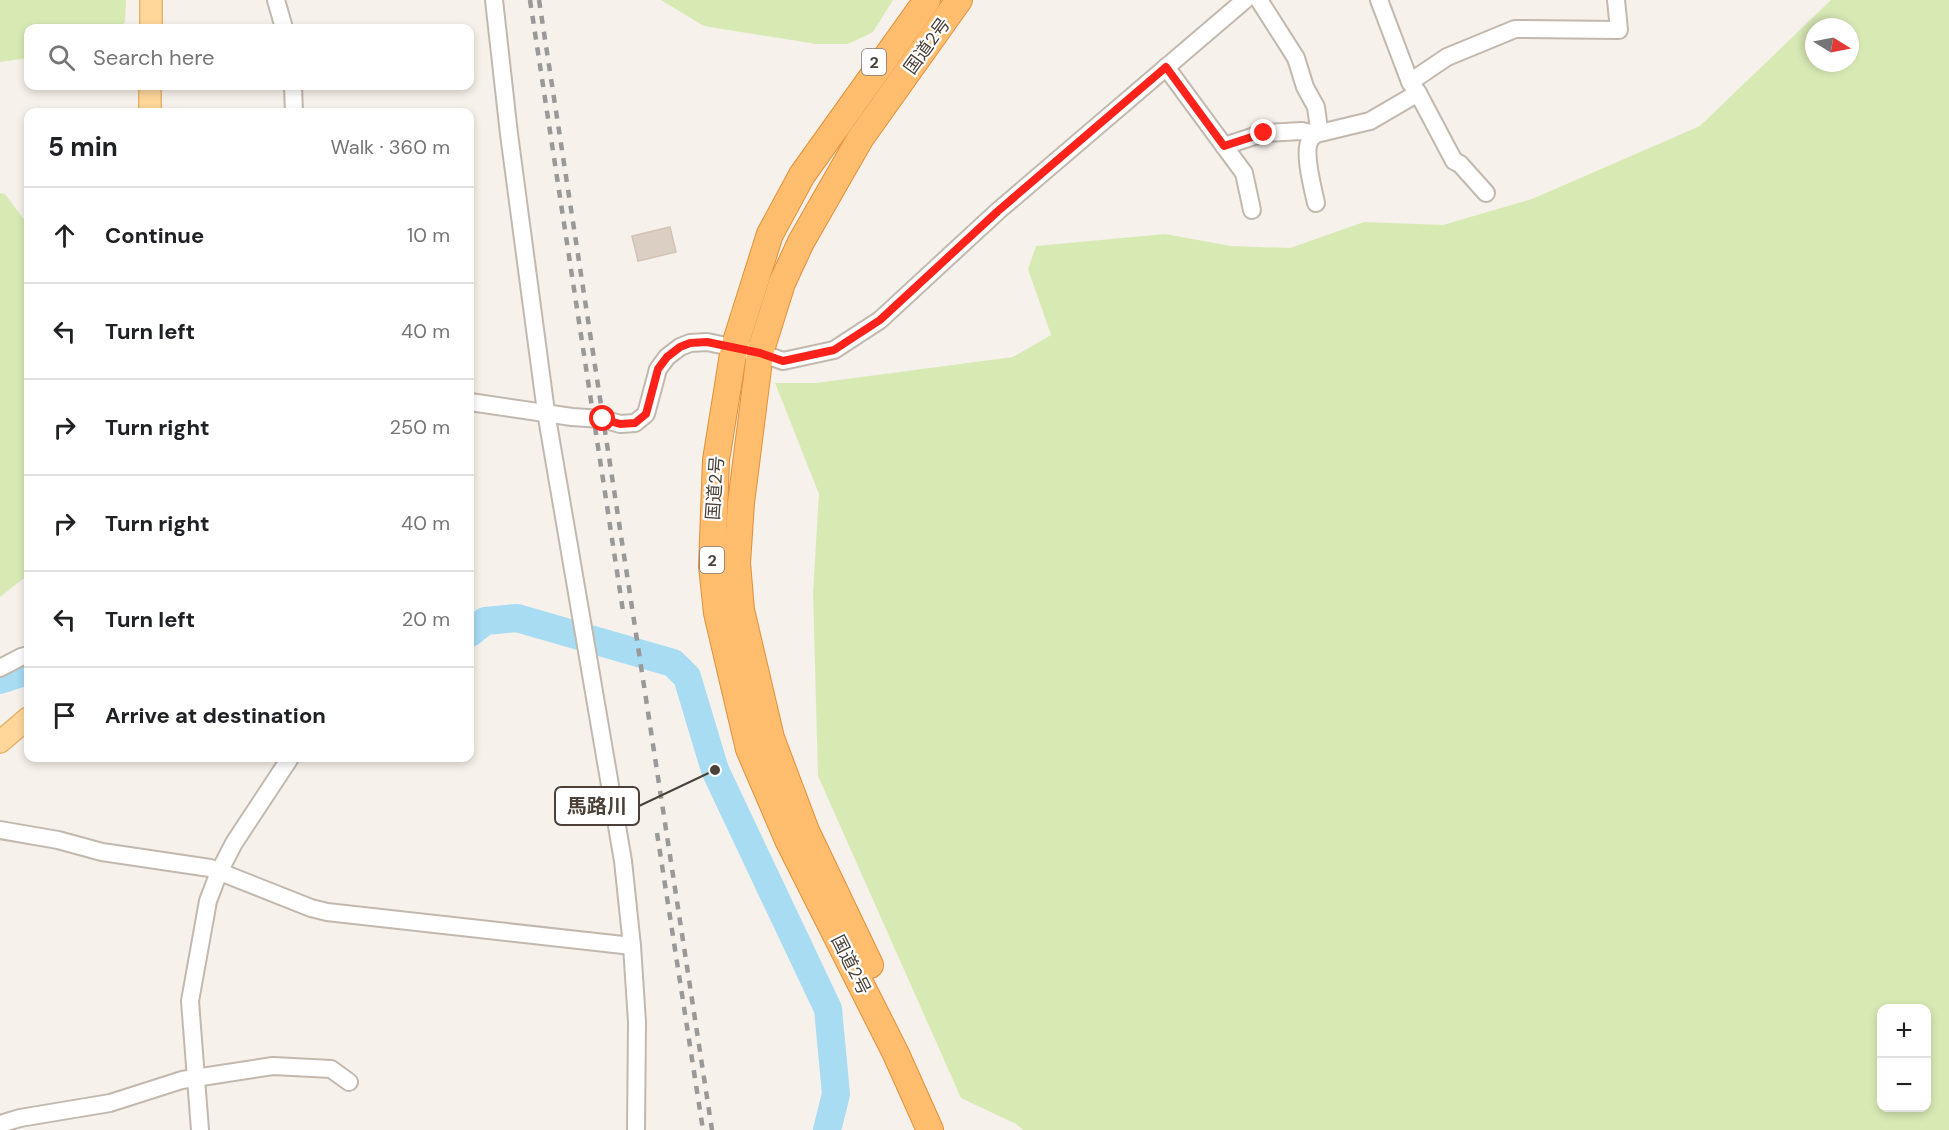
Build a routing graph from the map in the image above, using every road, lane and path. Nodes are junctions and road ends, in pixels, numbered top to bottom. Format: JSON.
{"nodes":[{"id":1,"x":151,"y":0,"type":"edge"},
{"id":2,"x":276,"y":0,"type":"edge"},
{"id":3,"x":494,"y":0,"type":"edge"},
{"id":4,"x":916,"y":0,"type":"edge"},
{"id":5,"x":927,"y":0,"type":"edge"},
{"id":6,"x":959,"y":0,"type":"edge"},
{"id":7,"x":974,"y":0,"type":"edge"},
{"id":8,"x":1245,"y":0,"type":"edge"},
{"id":9,"x":1259,"y":0,"type":"edge"},
{"id":10,"x":1379,"y":0,"type":"edge"},
{"id":11,"x":1616,"y":0,"type":"edge"},
{"id":12,"x":151,"y":24,"type":"edge"},
{"id":13,"x":283,"y":24,"type":"edge"},
{"id":14,"x":1166,"y":67,"type":"junction"},
{"id":15,"x":1414,"y":87,"type":"junction"},
{"id":16,"x":150,"y":90,"type":"edge"},
{"id":17,"x":293,"y":90,"type":"edge"},
{"id":18,"x":150,"y":108,"type":"edge"},
{"id":19,"x":294,"y":108,"type":"edge"},
{"id":20,"x":837,"y":127,"type":"junction"},
{"id":21,"x":1316,"y":134,"type":"junction"},
{"id":22,"x":860,"y":139,"type":"junction"},
{"id":23,"x":1224,"y":146,"type":"junction"},
{"id":24,"x":1486,"y":193,"type":"dead end"},
{"id":25,"x":1316,"y":202,"type":"dead end"},
{"id":26,"x":1252,"y":210,"type":"dead end"},
{"id":27,"x":734,"y":348,"type":"junction"},
{"id":28,"x":760,"y":353,"type":"junction"},
{"id":29,"x":474,"y":403,"type":"edge"},
{"id":30,"x":546,"y":412,"type":"junction"},
{"id":31,"x":24,"y":656,"type":"edge"},
{"id":32,"x":0,"y":668,"type":"edge"},
{"id":33,"x":24,"y":721,"type":"edge"},
{"id":34,"x":0,"y":741,"type":"edge"},
{"id":35,"x":287,"y":762,"type":"edge"},
{"id":36,"x":0,"y":830,"type":"edge"},
{"id":37,"x":219,"y":872,"type":"junction"},
{"id":38,"x":632,"y":946,"type":"junction"},
{"id":39,"x":195,"y":1077,"type":"junction"},
{"id":40,"x":349,"y":1082,"type":"dead end"},
{"id":41,"x":0,"y":1124,"type":"edge"},
{"id":42,"x":200,"y":1130,"type":"edge"},
{"id":43,"x":636,"y":1130,"type":"edge"},
{"id":44,"x":930,"y":1130,"type":"edge"},
{"id":45,"x":948,"y":1130,"type":"edge"}],
"edges":[{"from":1,"to":12,"type":"main road"},
{"from":2,"to":13,"type":"street"},
{"from":3,"to":30,"type":"street"},
{"from":4,"to":20,"type":"highway","number":"2"},
{"from":5,"to":20,"type":"highway","name":"国道2号","number":"2"},
{"from":6,"to":22,"type":"highway","name":"国道2号","number":"2"},
{"from":7,"to":22,"type":"highway"},
{"from":8,"to":14,"type":"street"},
{"from":9,"to":21,"type":"street"},
{"from":10,"to":15,"type":"street"},
{"from":11,"to":15,"type":"street"},
{"from":14,"to":23,"type":"street"},
{"from":14,"to":28,"type":"street"},
{"from":15,"to":21,"type":"street"},
{"from":15,"to":24,"type":"street"},
{"from":16,"to":18,"type":"main road"},
{"from":17,"to":19,"type":"street"},
{"from":20,"to":27,"type":"highway","name":"国道2号","number":"2"},
{"from":21,"to":23,"type":"street"},
{"from":21,"to":25,"type":"street"},
{"from":22,"to":28,"type":"highway","name":"国道2号","number":"2"},
{"from":23,"to":26,"type":"street"},
{"from":27,"to":28,"type":"street"},
{"from":27,"to":30,"type":"street"},
{"from":27,"to":44,"type":"highway","name":"国道2号","number":"2"},
{"from":28,"to":45,"type":"highway","name":"国道2号","number":"2"},
{"from":29,"to":30,"type":"street"},
{"from":30,"to":38,"type":"street"},
{"from":31,"to":32,"type":"street"},
{"from":33,"to":34,"type":"main road"},
{"from":35,"to":37,"type":"street"},
{"from":36,"to":37,"type":"street"},
{"from":37,"to":38,"type":"street"},
{"from":37,"to":39,"type":"street"},
{"from":38,"to":43,"type":"street"},
{"from":39,"to":40,"type":"street"},
{"from":39,"to":41,"type":"street"},
{"from":39,"to":42,"type":"street"}]}
